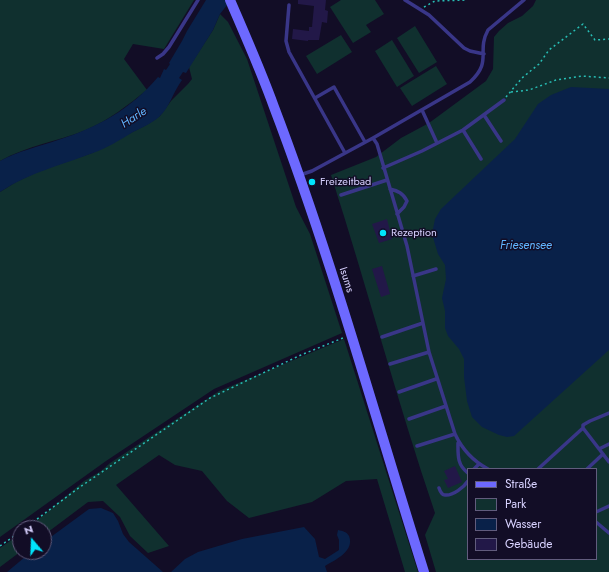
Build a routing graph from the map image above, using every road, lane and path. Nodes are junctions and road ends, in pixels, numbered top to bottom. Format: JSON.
{"nodes":[{"id":1,"x":198,"y":0,"type":"edge"},
{"id":2,"x":406,"y":0,"type":"edge"},
{"id":3,"x":467,"y":0,"type":"edge"},
{"id":4,"x":524,"y":0,"type":"edge"},
{"id":5,"x":232,"y":4,"type":"edge"},
{"id":6,"x":289,"y":5,"type":"dead end"},
{"id":7,"x":421,"y":10,"type":"junction"},
{"id":8,"x":609,"y":39,"type":"edge"},
{"id":9,"x":484,"y":54,"type":"junction"},
{"id":10,"x":157,"y":58,"type":"dead end"},
{"id":11,"x":609,"y":78,"type":"edge"},
{"id":12,"x":511,"y":92,"type":"junction"},
{"id":13,"x":315,"y":98,"type":"junction"},
{"id":14,"x":504,"y":100,"type":"joint"},
{"id":15,"x":422,"y":110,"type":"junction"},
{"id":16,"x":484,"y":115,"type":"junction"},
{"id":17,"x":463,"y":130,"type":"junction"},
{"id":18,"x":372,"y":138,"type":"junction"},
{"id":19,"x":501,"y":141,"type":"dead end"},
{"id":20,"x":365,"y":142,"type":"junction"},
{"id":21,"x":437,"y":144,"type":"junction"},
{"id":22,"x":344,"y":153,"type":"junction"},
{"id":23,"x":480,"y":159,"type":"dead end"},
{"id":24,"x":383,"y":168,"type":"junction"},
{"id":25,"x":299,"y":176,"type":"junction"},
{"id":26,"x":387,"y":180,"type":"junction"},
{"id":27,"x":390,"y":189,"type":"junction"},
{"id":28,"x":341,"y":195,"type":"dead end"},
{"id":29,"x":398,"y":214,"type":"junction"},
{"id":30,"x":436,"y":269,"type":"dead end"},
{"id":31,"x":413,"y":276,"type":"junction"},
{"id":32,"x":423,"y":323,"type":"junction"},
{"id":33,"x":351,"y":336,"type":"junction"},
{"id":34,"x":382,"y":337,"type":"dead end"},
{"id":35,"x":429,"y":352,"type":"junction"},
{"id":36,"x":390,"y":364,"type":"dead end"},
{"id":37,"x":436,"y":379,"type":"junction"},
{"id":38,"x":399,"y":392,"type":"dead end"},
{"id":39,"x":446,"y":406,"type":"junction"},
{"id":40,"x":609,"y":413,"type":"edge"},
{"id":41,"x":409,"y":419,"type":"dead end"},
{"id":42,"x":583,"y":428,"type":"junction"},
{"id":43,"x":455,"y":434,"type":"junction"},
{"id":44,"x":458,"y":442,"type":"junction"},
{"id":45,"x":609,"y":444,"type":"edge"},
{"id":46,"x":417,"y":446,"type":"dead end"},
{"id":47,"x":599,"y":449,"type":"junction"},
{"id":48,"x":603,"y":454,"type":"junction"},
{"id":49,"x":609,"y":462,"type":"edge"},
{"id":50,"x":479,"y":464,"type":"junction"},
{"id":51,"x":475,"y":468,"type":"edge"},
{"id":52,"x":486,"y":468,"type":"edge"},
{"id":53,"x":539,"y":468,"type":"edge"},
{"id":54,"x":588,"y":468,"type":"edge"},
{"id":55,"x":467,"y":472,"type":"edge"},
{"id":56,"x":467,"y":482,"type":"edge"},
{"id":57,"x":439,"y":488,"type":"dead end"},
{"id":58,"x":609,"y":506,"type":"edge"},
{"id":59,"x":597,"y":512,"type":"edge"},
{"id":60,"x":36,"y":520,"type":"edge"},
{"id":61,"x":597,"y":523,"type":"edge"},
{"id":62,"x":609,"y":533,"type":"edge"},
{"id":63,"x":12,"y":538,"type":"edge"},
{"id":64,"x":0,"y":546,"type":"edge"},
{"id":65,"x":424,"y":572,"type":"edge"}],
"edges":[{"from":1,"to":10,"type":"lane"},
{"from":2,"to":7,"type":"lane"},
{"from":3,"to":7,"type":"path"},
{"from":4,"to":9,"type":"lane"},
{"from":5,"to":25,"type":"main road","name":"Isums"},
{"from":6,"to":13,"type":"lane"},
{"from":7,"to":9,"type":"lane"},
{"from":8,"to":12,"type":"path"},
{"from":9,"to":15,"type":"lane"},
{"from":11,"to":12,"type":"path"},
{"from":12,"to":14,"type":"path"},
{"from":13,"to":20,"type":"lane"},
{"from":13,"to":22,"type":"lane"},
{"from":14,"to":16,"type":"lane"},
{"from":15,"to":18,"type":"lane"},
{"from":15,"to":21,"type":"lane"},
{"from":16,"to":17,"type":"lane"},
{"from":16,"to":19,"type":"lane"},
{"from":17,"to":21,"type":"lane"},
{"from":17,"to":23,"type":"lane"},
{"from":18,"to":20,"type":"lane"},
{"from":18,"to":24,"type":"lane"},
{"from":20,"to":22,"type":"lane"},
{"from":21,"to":24,"type":"lane"},
{"from":22,"to":25,"type":"lane"},
{"from":24,"to":26,"type":"lane"},
{"from":25,"to":33,"type":"main road","name":"Isums"},
{"from":26,"to":27,"type":"lane"},
{"from":26,"to":28,"type":"lane"},
{"from":27,"to":29,"type":"lane"},
{"from":27,"to":29,"type":"lane"},
{"from":29,"to":31,"type":"lane"},
{"from":30,"to":31,"type":"lane"},
{"from":31,"to":32,"type":"lane"},
{"from":32,"to":34,"type":"lane"},
{"from":32,"to":35,"type":"lane"},
{"from":33,"to":60,"type":"path"},
{"from":33,"to":65,"type":"main road","name":"Isums"},
{"from":35,"to":36,"type":"lane"},
{"from":35,"to":37,"type":"lane"},
{"from":37,"to":38,"type":"lane"},
{"from":37,"to":39,"type":"lane"},
{"from":39,"to":41,"type":"lane"},
{"from":39,"to":43,"type":"lane"},
{"from":40,"to":42,"type":"lane"},
{"from":42,"to":47,"type":"lane"},
{"from":42,"to":53,"type":"lane"},
{"from":43,"to":44,"type":"lane"},
{"from":43,"to":46,"type":"lane"},
{"from":44,"to":50,"type":"lane"},
{"from":44,"to":55,"type":"lane"},
{"from":45,"to":47,"type":"lane"},
{"from":47,"to":48,"type":"lane"},
{"from":48,"to":49,"type":"lane"},
{"from":48,"to":54,"type":"lane"},
{"from":50,"to":51,"type":"lane"},
{"from":50,"to":52,"type":"lane"},
{"from":56,"to":57,"type":"lane"},
{"from":58,"to":59,"type":"lane"},
{"from":61,"to":62,"type":"lane"},
{"from":63,"to":64,"type":"path"}]}
